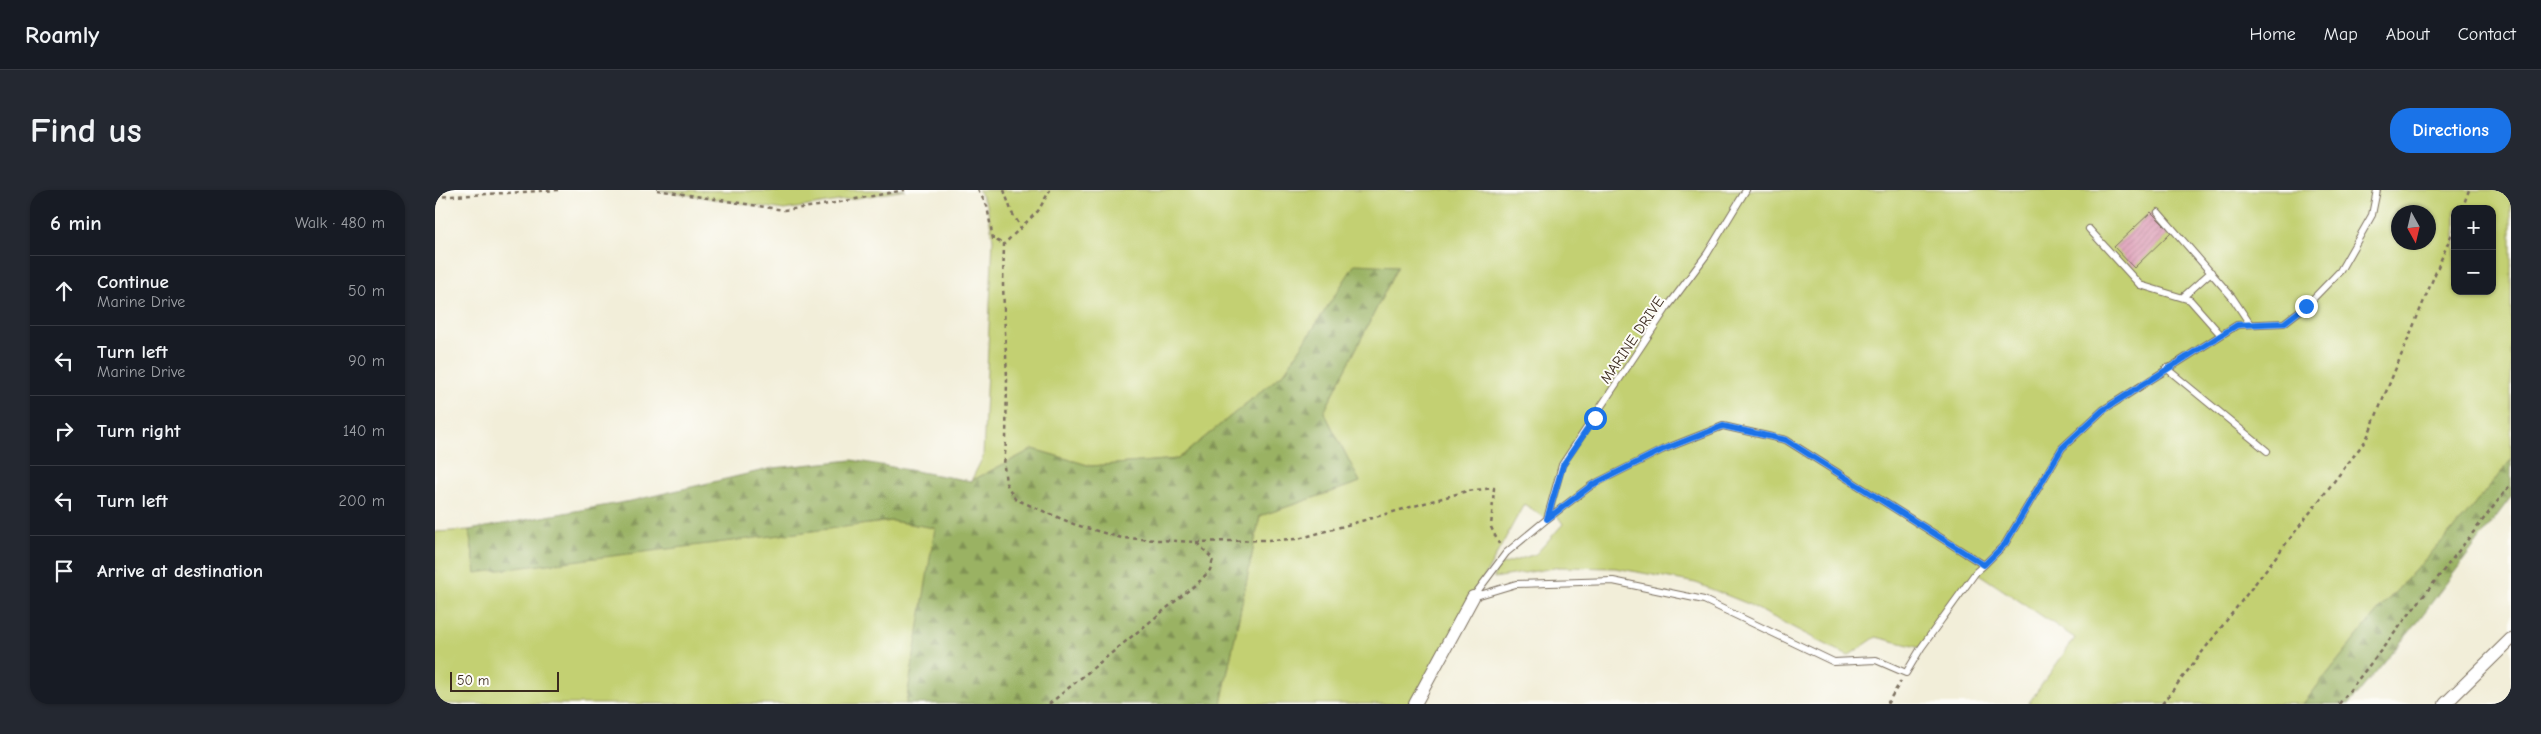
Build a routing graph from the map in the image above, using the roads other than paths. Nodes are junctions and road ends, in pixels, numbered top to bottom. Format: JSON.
{"nodes":[{"id":1,"x":1746,"y":190,"type":"edge"},
{"id":2,"x":2377,"y":190,"type":"edge"},
{"id":3,"x":2158,"y":212,"type":"dead end"},
{"id":4,"x":2089,"y":229,"type":"dead end"},
{"id":5,"x":2211,"y":272,"type":"junction"},
{"id":6,"x":2183,"y":297,"type":"junction"},
{"id":7,"x":2250,"y":324,"type":"junction"},
{"id":8,"x":2221,"y":335,"type":"junction"},
{"id":9,"x":2166,"y":368,"type":"junction"},
{"id":10,"x":2267,"y":451,"type":"dead end"},
{"id":11,"x":1547,"y":519,"type":"junction"},
{"id":12,"x":1984,"y":565,"type":"junction"},
{"id":13,"x":1473,"y":597,"type":"junction"},
{"id":14,"x":2511,"y":639,"type":"edge"},
{"id":15,"x":1415,"y":704,"type":"edge"},
{"id":16,"x":2445,"y":704,"type":"edge"}],
"edges":[{"from":1,"to":11,"type":"lane","name":"MARINE DRIVE"},
{"from":2,"to":7,"type":"lane"},
{"from":3,"to":5,"type":"lane"},
{"from":4,"to":6,"type":"lane"},
{"from":5,"to":6,"type":"lane"},
{"from":5,"to":7,"type":"lane"},
{"from":6,"to":8,"type":"lane"},
{"from":7,"to":8,"type":"lane"},
{"from":8,"to":9,"type":"lane"},
{"from":9,"to":10,"type":"lane"},
{"from":9,"to":12,"type":"lane"},
{"from":11,"to":12,"type":"lane"},
{"from":11,"to":13,"type":"lane"},
{"from":12,"to":13,"type":"lane"},
{"from":13,"to":15,"type":"street"},
{"from":14,"to":16,"type":"street"}]}
